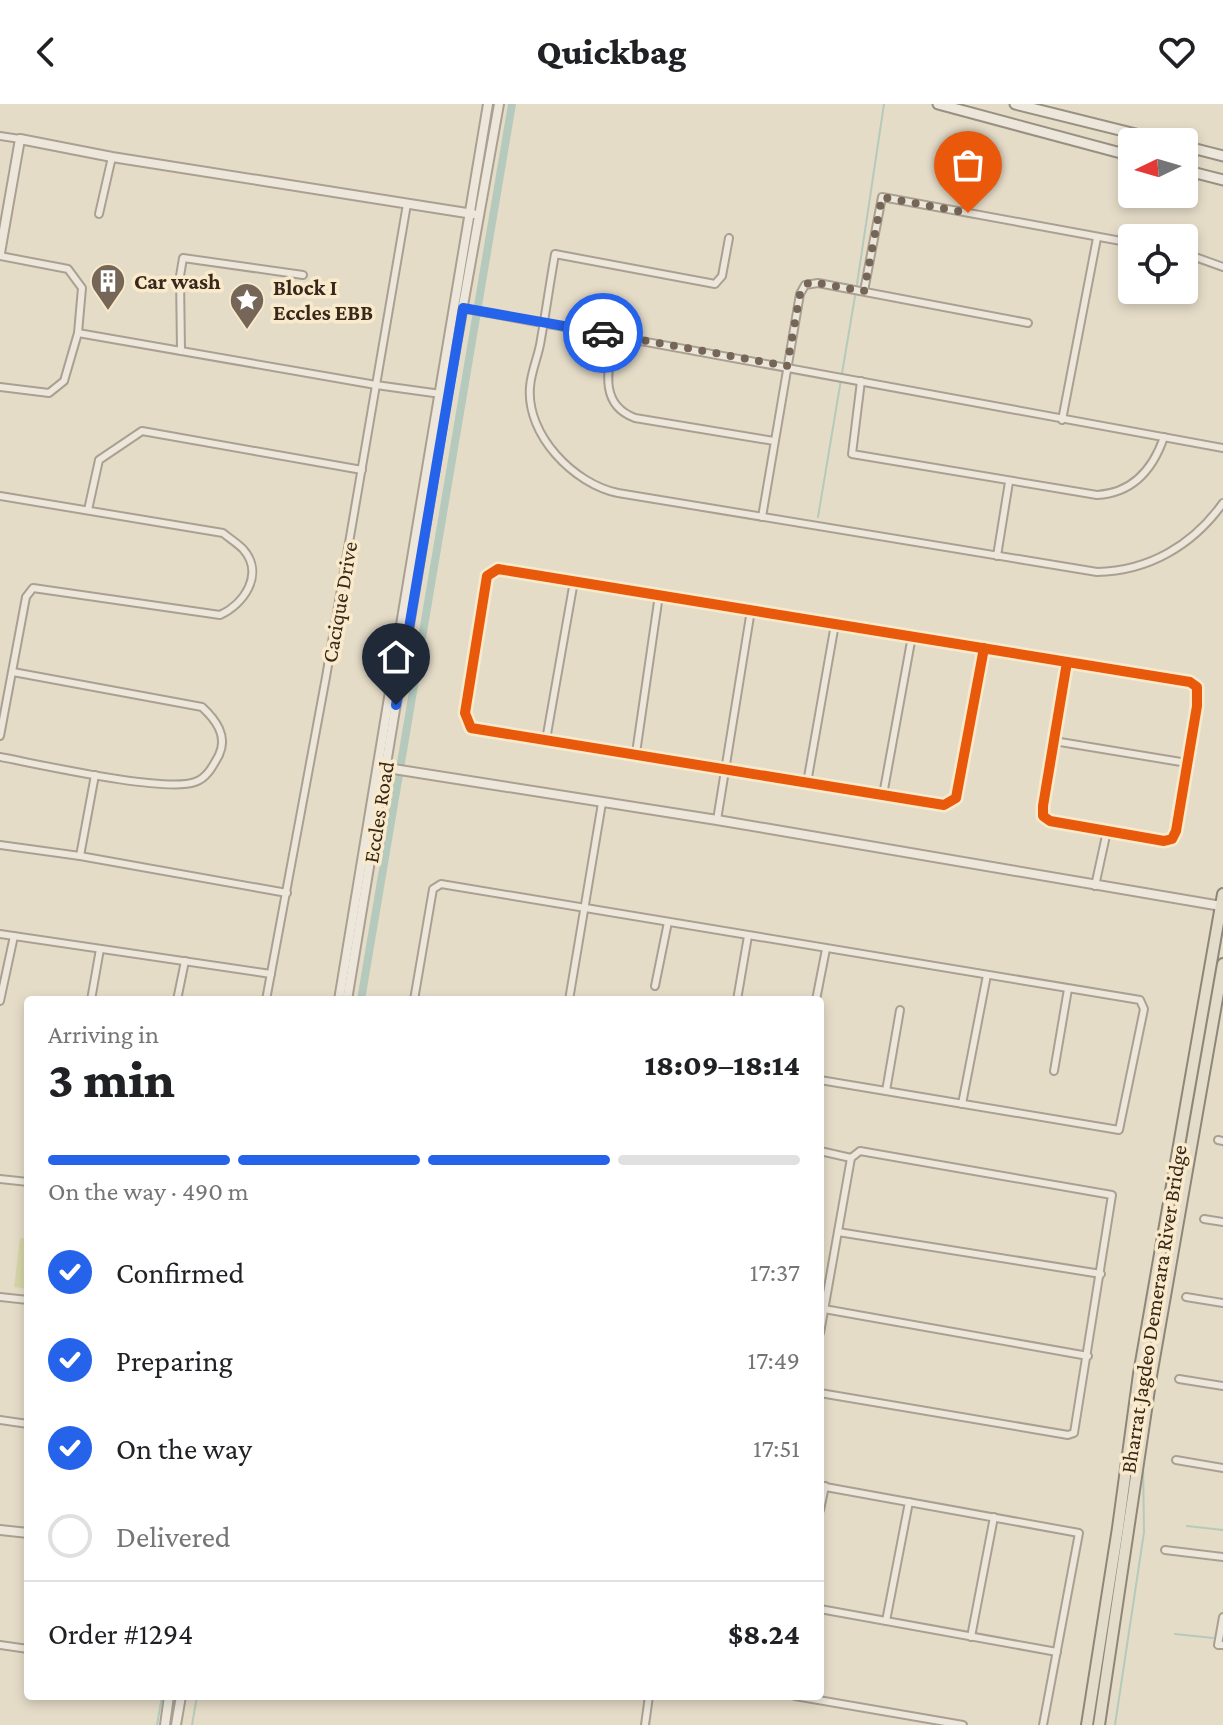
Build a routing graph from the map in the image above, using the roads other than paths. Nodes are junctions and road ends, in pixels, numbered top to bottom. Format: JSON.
{"nodes":[{"id":1,"x":488,"y":104,"type":"edge"},
{"id":2,"x":499,"y":104,"type":"edge"},
{"id":3,"x":938,"y":104,"type":"edge"},
{"id":4,"x":1015,"y":104,"type":"edge"},
{"id":5,"x":1047,"y":108,"type":"edge"},
{"id":6,"x":1118,"y":128,"type":"edge"},
{"id":7,"x":0,"y":136,"type":"edge"},
{"id":8,"x":20,"y":139,"type":"junction"},
{"id":9,"x":1198,"y":150,"type":"edge"},
{"id":10,"x":1118,"y":152,"type":"edge"},
{"id":11,"x":1223,"y":156,"type":"edge"},
{"id":12,"x":112,"y":157,"type":"junction"},
{"id":13,"x":1198,"y":174,"type":"edge"},
{"id":14,"x":1223,"y":180,"type":"edge"},
{"id":15,"x":407,"y":204,"type":"junction"},
{"id":16,"x":469,"y":213,"type":"junction"},
{"id":17,"x":99,"y":214,"type":"dead end"},
{"id":18,"x":479,"y":215,"type":"junction"},
{"id":19,"x":729,"y":238,"type":"dead end"},
{"id":20,"x":1097,"y":238,"type":"junction"},
{"id":21,"x":1118,"y":241,"type":"edge"},
{"id":22,"x":0,"y":255,"type":"edge"},
{"id":23,"x":1198,"y":258,"type":"edge"},
{"id":24,"x":1223,"y":267,"type":"edge"},
{"id":25,"x":303,"y":275,"type":"dead end"},
{"id":26,"x":864,"y":291,"type":"junction"},
{"id":27,"x":458,"y":307,"type":"junction"},
{"id":28,"x":543,"y":323,"type":"junction"},
{"id":29,"x":1028,"y":323,"type":"dead end"},
{"id":30,"x":78,"y":333,"type":"junction"},
{"id":31,"x":614,"y":335,"type":"junction"},
{"id":32,"x":181,"y":351,"type":"junction"},
{"id":33,"x":787,"y":366,"type":"junction"},
{"id":34,"x":861,"y":381,"type":"junction"},
{"id":35,"x":376,"y":385,"type":"junction"},
{"id":36,"x":0,"y":387,"type":"edge"},
{"id":37,"x":442,"y":394,"type":"junction"},
{"id":38,"x":1062,"y":420,"type":"junction"},
{"id":39,"x":1164,"y":437,"type":"junction"},
{"id":40,"x":774,"y":441,"type":"junction"},
{"id":41,"x":1223,"y":448,"type":"edge"},
{"id":42,"x":362,"y":470,"type":"junction"},
{"id":43,"x":1009,"y":482,"type":"junction"},
{"id":44,"x":0,"y":496,"type":"edge"},
{"id":45,"x":1223,"y":503,"type":"edge"},
{"id":46,"x":88,"y":510,"type":"junction"},
{"id":47,"x":762,"y":517,"type":"junction"},
{"id":48,"x":997,"y":556,"type":"junction"},
{"id":49,"x":574,"y":581,"type":"junction"},
{"id":50,"x":659,"y":595,"type":"junction"},
{"id":51,"x":751,"y":610,"type":"junction"},
{"id":52,"x":835,"y":624,"type":"junction"},
{"id":53,"x":912,"y":636,"type":"junction"},
{"id":54,"x":984,"y":648,"type":"junction"},
{"id":55,"x":1067,"y":662,"type":"junction"},
{"id":56,"x":13,"y":672,"type":"junction"},
{"id":57,"x":0,"y":736,"type":"edge"},
{"id":58,"x":546,"y":740,"type":"junction"},
{"id":59,"x":1054,"y":741,"type":"junction"},
{"id":60,"x":636,"y":753,"type":"junction"},
{"id":61,"x":0,"y":757,"type":"edge"},
{"id":62,"x":1187,"y":763,"type":"junction"},
{"id":63,"x":382,"y":767,"type":"junction"},
{"id":64,"x":725,"y":769,"type":"junction"},
{"id":65,"x":95,"y":775,"type":"junction"},
{"id":66,"x":807,"y":783,"type":"junction"},
{"id":67,"x":883,"y":795,"type":"junction"},
{"id":68,"x":602,"y":803,"type":"junction"},
{"id":69,"x":717,"y":820,"type":"junction"},
{"id":70,"x":1107,"y":831,"type":"junction"},
{"id":71,"x":0,"y":845,"type":"edge"},
{"id":72,"x":80,"y":856,"type":"junction"},
{"id":73,"x":1095,"y":886,"type":"junction"},
{"id":74,"x":287,"y":893,"type":"junction"},
{"id":75,"x":1223,"y":894,"type":"edge"},
{"id":76,"x":1221,"y":906,"type":"junction"},
{"id":77,"x":584,"y":907,"type":"junction"},
{"id":78,"x":668,"y":922,"type":"junction"},
{"id":79,"x":0,"y":934,"type":"edge"},
{"id":80,"x":14,"y":936,"type":"junction"},
{"id":81,"x":748,"y":936,"type":"junction"},
{"id":82,"x":100,"y":949,"type":"junction"},
{"id":83,"x":826,"y":949,"type":"junction"},
{"id":84,"x":185,"y":961,"type":"junction"},
{"id":85,"x":1223,"y":964,"type":"edge"},
{"id":86,"x":271,"y":974,"type":"junction"},
{"id":87,"x":987,"y":975,"type":"junction"},
{"id":88,"x":655,"y":986,"type":"dead end"},
{"id":89,"x":1068,"y":989,"type":"junction"},
{"id":90,"x":92,"y":996,"type":"edge"},
{"id":91,"x":178,"y":996,"type":"edge"},
{"id":92,"x":267,"y":996,"type":"edge"},
{"id":93,"x":340,"y":996,"type":"edge"},
{"id":94,"x":348,"y":996,"type":"edge"},
{"id":95,"x":415,"y":996,"type":"edge"},
{"id":96,"x":570,"y":996,"type":"edge"},
{"id":97,"x":738,"y":996,"type":"edge"},
{"id":98,"x":817,"y":996,"type":"edge"},
{"id":99,"x":0,"y":1001,"type":"edge"},
{"id":100,"x":900,"y":1010,"type":"dead end"},
{"id":101,"x":1054,"y":1071,"type":"dead end"},
{"id":102,"x":824,"y":1081,"type":"edge"},
{"id":103,"x":886,"y":1091,"type":"junction"},
{"id":104,"x":962,"y":1104,"type":"junction"},
{"id":105,"x":824,"y":1152,"type":"edge"},
{"id":106,"x":851,"y":1158,"type":"junction"},
{"id":107,"x":0,"y":1179,"type":"edge"},
{"id":108,"x":24,"y":1182,"type":"edge"},
{"id":109,"x":1204,"y":1219,"type":"dead end"},
{"id":110,"x":1223,"y":1222,"type":"edge"},
{"id":111,"x":838,"y":1232,"type":"junction"},
{"id":112,"x":1101,"y":1274,"type":"junction"},
{"id":113,"x":0,"y":1297,"type":"edge"},
{"id":114,"x":1186,"y":1297,"type":"dead end"},
{"id":115,"x":24,"y":1300,"type":"edge"},
{"id":116,"x":1223,"y":1303,"type":"edge"},
{"id":117,"x":824,"y":1309,"type":"joint"},
{"id":118,"x":1088,"y":1356,"type":"junction"},
{"id":119,"x":1179,"y":1379,"type":"dead end"},
{"id":120,"x":1223,"y":1386,"type":"edge"},
{"id":121,"x":824,"y":1394,"type":"edge"},
{"id":122,"x":0,"y":1420,"type":"edge"},
{"id":123,"x":24,"y":1423,"type":"edge"},
{"id":124,"x":1176,"y":1460,"type":"dead end"},
{"id":125,"x":1223,"y":1468,"type":"edge"},
{"id":126,"x":824,"y":1486,"type":"edge"},
{"id":127,"x":909,"y":1502,"type":"junction"},
{"id":128,"x":994,"y":1517,"type":"junction"},
{"id":129,"x":0,"y":1530,"type":"edge"},
{"id":130,"x":24,"y":1533,"type":"edge"},
{"id":131,"x":1165,"y":1550,"type":"dead end"},
{"id":132,"x":1223,"y":1557,"type":"edge"},
{"id":133,"x":824,"y":1610,"type":"edge"},
{"id":134,"x":1223,"y":1617,"type":"edge"},
{"id":135,"x":886,"y":1621,"type":"junction"},
{"id":136,"x":971,"y":1637,"type":"junction"},
{"id":137,"x":0,"y":1645,"type":"edge"},
{"id":138,"x":1223,"y":1645,"type":"edge"},
{"id":139,"x":24,"y":1648,"type":"edge"},
{"id":140,"x":1057,"y":1652,"type":"junction"},
{"id":141,"x":168,"y":1700,"type":"edge"},
{"id":142,"x":180,"y":1700,"type":"edge"},
{"id":143,"x":648,"y":1700,"type":"edge"},
{"id":144,"x":818,"y":1700,"type":"edge"},
{"id":145,"x":165,"y":1725,"type":"edge"},
{"id":146,"x":176,"y":1725,"type":"edge"},
{"id":147,"x":645,"y":1725,"type":"edge"},
{"id":148,"x":963,"y":1725,"type":"edge"},
{"id":149,"x":1043,"y":1725,"type":"edge"},
{"id":150,"x":1087,"y":1725,"type":"edge"},
{"id":151,"x":1099,"y":1725,"type":"edge"}],
"edges":[{"from":1,"to":16,"type":"street","name":"Eccles Road"},
{"from":2,"to":18,"type":"street","name":"Eccles Road"},
{"from":3,"to":10,"type":"main road"},
{"from":4,"to":5,"type":"main road"},
{"from":5,"to":6,"type":"main road"},
{"from":7,"to":8,"type":"street"},
{"from":8,"to":12,"type":"street"},
{"from":8,"to":22,"type":"street"},
{"from":9,"to":11,"type":"main road"},
{"from":12,"to":15,"type":"street"},
{"from":12,"to":17,"type":"street"},
{"from":13,"to":14,"type":"main road"},
{"from":15,"to":16,"type":"street"},
{"from":15,"to":35,"type":"street","name":"Cacique Drive"},
{"from":16,"to":18,"type":"street"},
{"from":16,"to":27,"type":"street","name":"Eccles Road"},
{"from":18,"to":27,"type":"street","name":"Eccles Road"},
{"from":19,"to":28,"type":"street"},
{"from":20,"to":21,"type":"street"},
{"from":20,"to":26,"type":"street"},
{"from":20,"to":38,"type":"street"},
{"from":22,"to":30,"type":"street"},
{"from":23,"to":24,"type":"street"},
{"from":25,"to":32,"type":"street"},
{"from":26,"to":29,"type":"street"},
{"from":26,"to":33,"type":"street"},
{"from":27,"to":28,"type":"street"},
{"from":27,"to":37,"type":"street","name":"Eccles Road"},
{"from":28,"to":31,"type":"street"},
{"from":28,"to":47,"type":"street"},
{"from":30,"to":32,"type":"street"},
{"from":30,"to":36,"type":"street"},
{"from":31,"to":33,"type":"street"},
{"from":31,"to":40,"type":"street"},
{"from":32,"to":35,"type":"street"},
{"from":33,"to":34,"type":"street"},
{"from":33,"to":40,"type":"street"},
{"from":34,"to":38,"type":"street"},
{"from":34,"to":43,"type":"street"},
{"from":35,"to":37,"type":"street"},
{"from":35,"to":42,"type":"street","name":"Cacique Drive"},
{"from":37,"to":63,"type":"street","name":"Eccles Road"},
{"from":38,"to":39,"type":"street"},
{"from":39,"to":41,"type":"street"},
{"from":39,"to":43,"type":"street"},
{"from":40,"to":47,"type":"street"},
{"from":42,"to":46,"type":"street"},
{"from":42,"to":74,"type":"street","name":"Cacique Drive"},
{"from":43,"to":48,"type":"street"},
{"from":44,"to":46,"type":"street"},
{"from":45,"to":48,"type":"street"},
{"from":46,"to":56,"type":"street"},
{"from":47,"to":48,"type":"street"},
{"from":49,"to":50,"type":"street"},
{"from":49,"to":58,"type":"street"},
{"from":49,"to":58,"type":"street"},
{"from":50,"to":51,"type":"street"},
{"from":50,"to":60,"type":"street"},
{"from":51,"to":52,"type":"street"},
{"from":51,"to":64,"type":"street"},
{"from":52,"to":53,"type":"street"},
{"from":52,"to":66,"type":"street"},
{"from":53,"to":54,"type":"street"},
{"from":53,"to":67,"type":"street"},
{"from":54,"to":55,"type":"street"},
{"from":54,"to":67,"type":"street"},
{"from":55,"to":59,"type":"street"},
{"from":55,"to":62,"type":"street"},
{"from":56,"to":57,"type":"street"},
{"from":56,"to":65,"type":"street"},
{"from":58,"to":60,"type":"street"},
{"from":59,"to":62,"type":"street"},
{"from":59,"to":70,"type":"street"},
{"from":60,"to":64,"type":"street"},
{"from":61,"to":65,"type":"street"},
{"from":62,"to":70,"type":"street"},
{"from":63,"to":68,"type":"street"},
{"from":63,"to":93,"type":"street","name":"Eccles Road"},
{"from":63,"to":94,"type":"street","name":"Eccles Road"},
{"from":64,"to":66,"type":"street"},
{"from":64,"to":69,"type":"street"},
{"from":65,"to":72,"type":"street"},
{"from":66,"to":67,"type":"street"},
{"from":68,"to":69,"type":"street"},
{"from":68,"to":77,"type":"street"},
{"from":69,"to":73,"type":"street"},
{"from":70,"to":73,"type":"street"},
{"from":71,"to":72,"type":"street"},
{"from":72,"to":74,"type":"street"},
{"from":73,"to":76,"type":"street"},
{"from":74,"to":86,"type":"street","name":"Cacique Drive"},
{"from":75,"to":76,"type":"main road","name":"Bharrat Jagdeo Demerara River Bridge"},
{"from":76,"to":150,"type":"main road","name":"Bharrat Jagdeo Demerara River Bridge"},
{"from":77,"to":78,"type":"street"},
{"from":77,"to":95,"type":"street"},
{"from":77,"to":96,"type":"street"},
{"from":78,"to":81,"type":"street"},
{"from":78,"to":88,"type":"street"},
{"from":79,"to":80,"type":"street"},
{"from":80,"to":82,"type":"street"},
{"from":80,"to":99,"type":"street"},
{"from":81,"to":83,"type":"street"},
{"from":81,"to":97,"type":"street"},
{"from":82,"to":84,"type":"street"},
{"from":82,"to":90,"type":"street"},
{"from":83,"to":87,"type":"street"},
{"from":83,"to":98,"type":"street"},
{"from":84,"to":86,"type":"street"},
{"from":84,"to":91,"type":"street"},
{"from":85,"to":151,"type":"main road","name":"Bharrat Jagdeo Demerara River Bridge"},
{"from":86,"to":92,"type":"street","name":"Cacique Drive"},
{"from":87,"to":89,"type":"street"},
{"from":87,"to":104,"type":"street"},
{"from":89,"to":101,"type":"street"},
{"from":89,"to":104,"type":"street"},
{"from":100,"to":103,"type":"street"},
{"from":102,"to":103,"type":"street"},
{"from":103,"to":104,"type":"street"},
{"from":105,"to":106,"type":"street"},
{"from":106,"to":111,"type":"street"},
{"from":106,"to":112,"type":"street"},
{"from":107,"to":108,"type":"street"},
{"from":109,"to":110,"type":"street"},
{"from":111,"to":112,"type":"street"},
{"from":111,"to":117,"type":"street"},
{"from":112,"to":118,"type":"street"},
{"from":113,"to":115,"type":"street"},
{"from":114,"to":116,"type":"street"},
{"from":117,"to":118,"type":"street"},
{"from":118,"to":121,"type":"street"},
{"from":119,"to":120,"type":"street"},
{"from":122,"to":123,"type":"street"},
{"from":124,"to":125,"type":"street"},
{"from":126,"to":127,"type":"street"},
{"from":127,"to":128,"type":"street"},
{"from":127,"to":135,"type":"street"},
{"from":128,"to":136,"type":"street"},
{"from":128,"to":140,"type":"street"},
{"from":129,"to":130,"type":"street"},
{"from":131,"to":132,"type":"street"},
{"from":133,"to":135,"type":"street"},
{"from":134,"to":138,"type":"street"},
{"from":135,"to":136,"type":"street"},
{"from":136,"to":140,"type":"street"},
{"from":137,"to":139,"type":"street"},
{"from":140,"to":149,"type":"street"},
{"from":141,"to":145,"type":"street"},
{"from":142,"to":146,"type":"street"},
{"from":143,"to":147,"type":"street"},
{"from":144,"to":148,"type":"street"}]}
